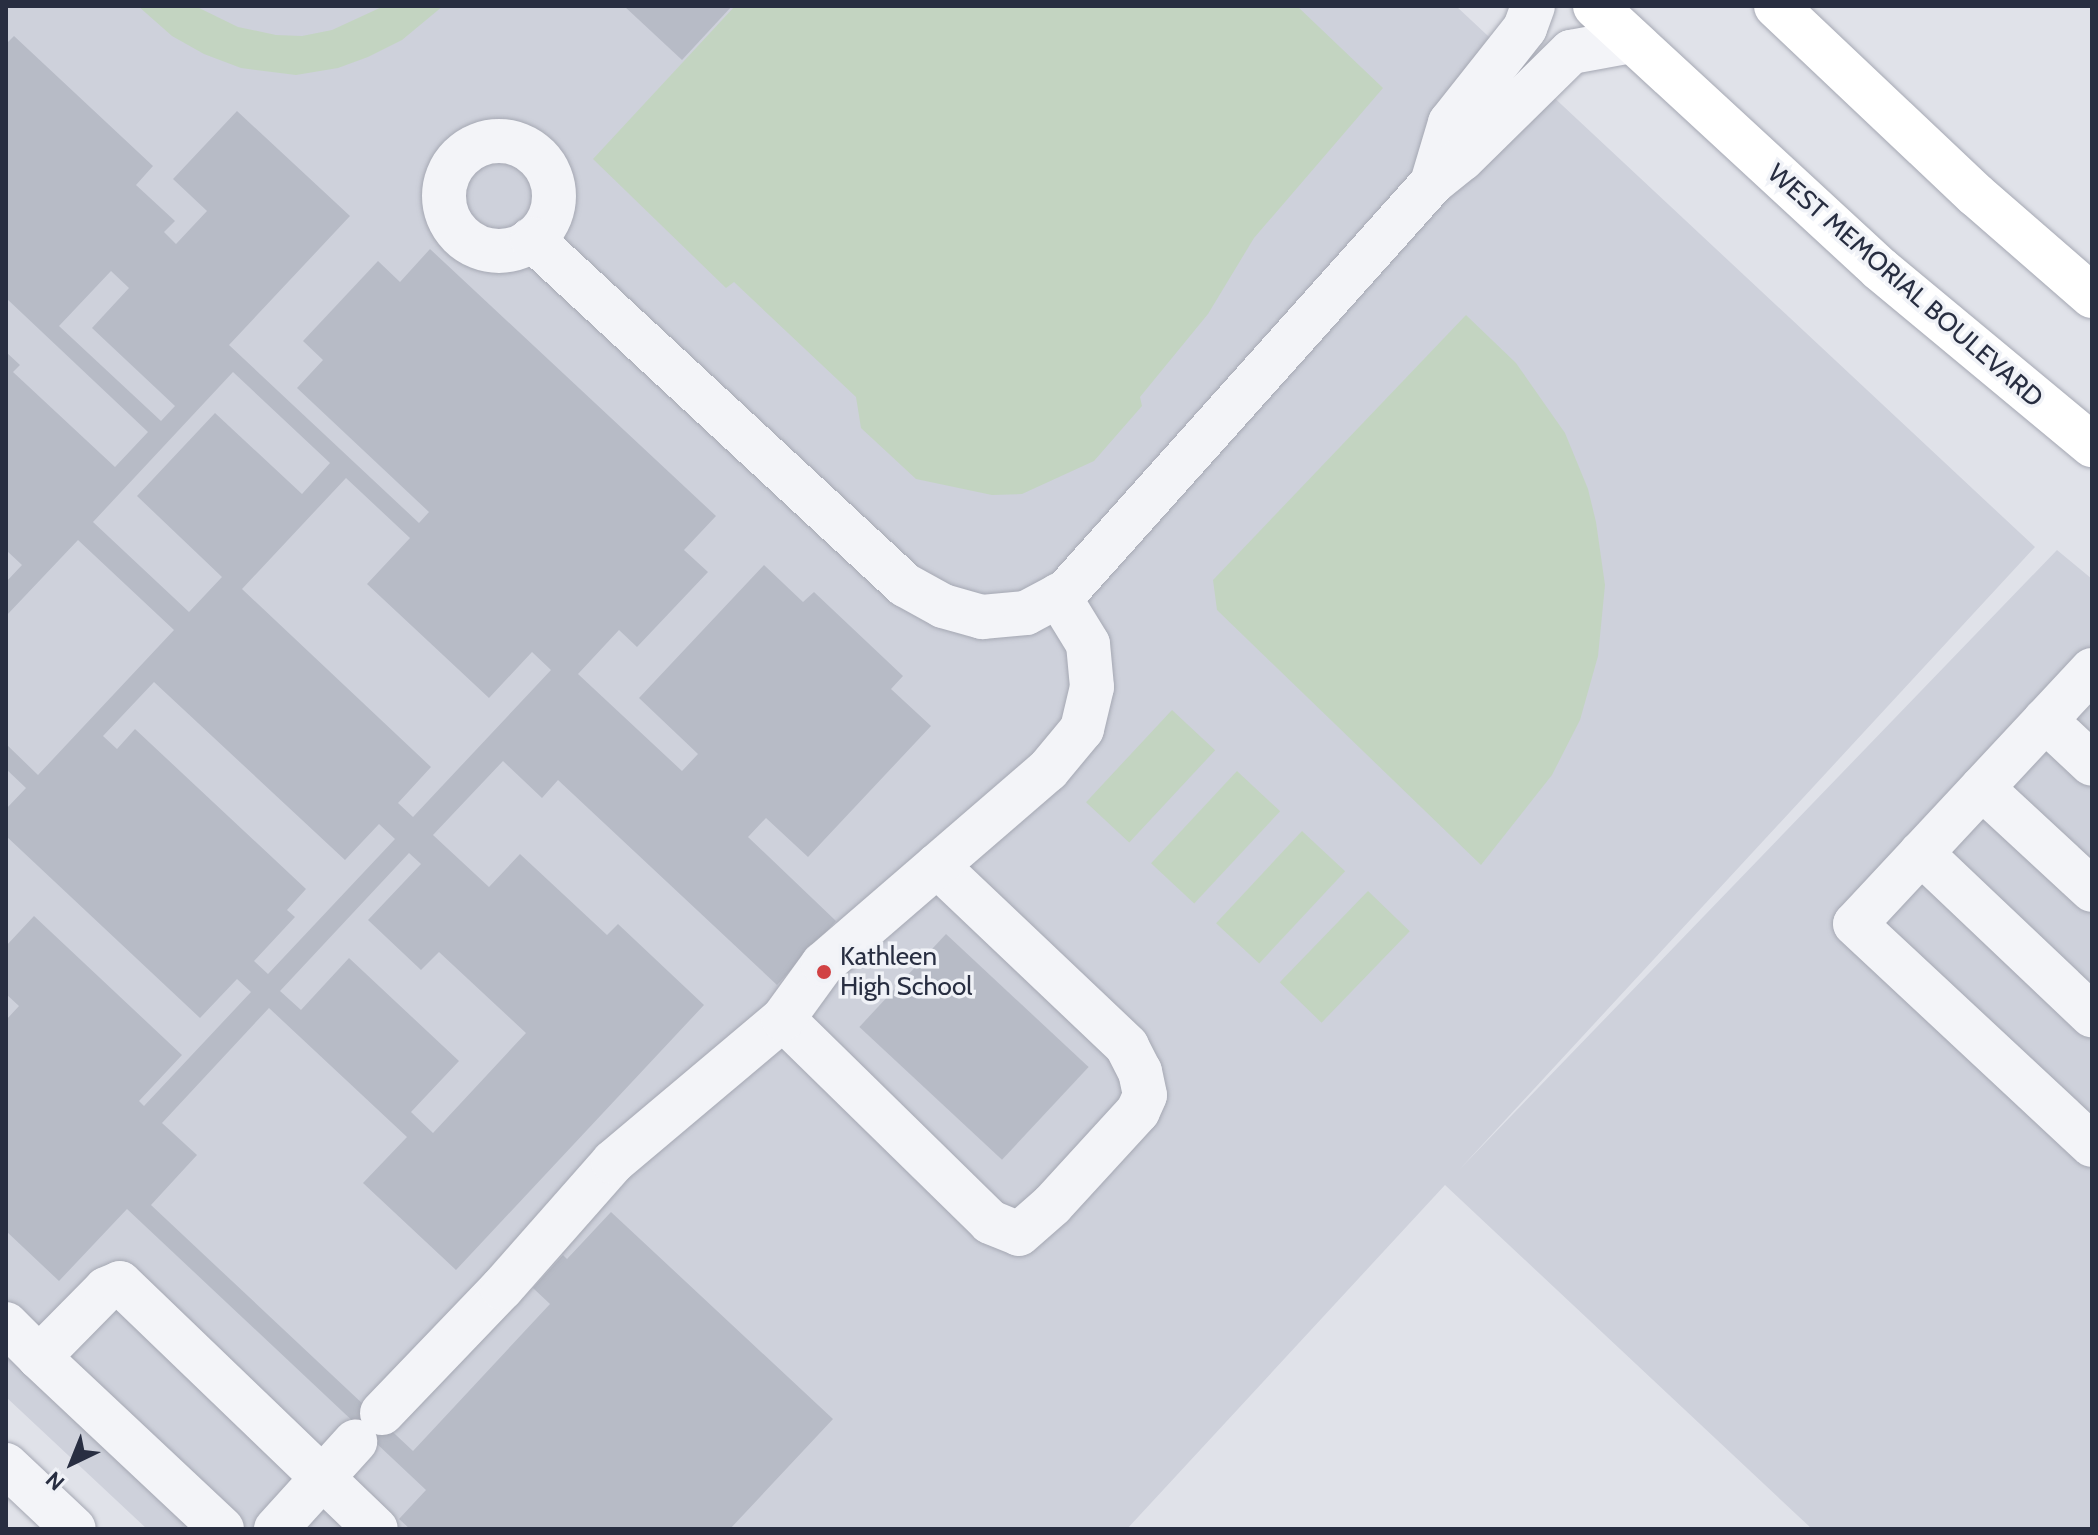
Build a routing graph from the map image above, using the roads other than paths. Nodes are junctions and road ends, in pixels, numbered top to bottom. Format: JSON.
{"nodes":[{"id":1,"x":1533,"y":6,"type":"edge"},
{"id":2,"x":1595,"y":6,"type":"edge"},
{"id":3,"x":1791,"y":11,"type":"edge"},
{"id":4,"x":1631,"y":41,"type":"junction"},
{"id":5,"x":1432,"y":183,"type":"junction"},
{"id":6,"x":532,"y":239,"type":"dead end"},
{"id":7,"x":2092,"y":296,"type":"edge"},
{"id":8,"x":2015,"y":384,"type":"junction"},
{"id":9,"x":2092,"y":445,"type":"edge"},
{"id":10,"x":2092,"y":457,"type":"edge"},
{"id":11,"x":1058,"y":595,"type":"junction"},
{"id":12,"x":2092,"y":670,"type":"edge"},
{"id":13,"x":2045,"y":720,"type":"junction"},
{"id":14,"x":2092,"y":764,"type":"edge"},
{"id":15,"x":1982,"y":788,"type":"junction"},
{"id":16,"x":1921,"y":853,"type":"junction"},
{"id":17,"x":937,"y":866,"type":"junction"},
{"id":18,"x":2092,"y":890,"type":"edge"},
{"id":19,"x":2092,"y":1015,"type":"edge"},
{"id":20,"x":783,"y":1019,"type":"junction"},
{"id":21,"x":2092,"y":1145,"type":"edge"},
{"id":22,"x":6,"y":1324,"type":"edge"},
{"id":23,"x":39,"y":1357,"type":"junction"},
{"id":24,"x":6,"y":1465,"type":"edge"},
{"id":25,"x":321,"y":1478,"type":"junction"},
{"id":26,"x":74,"y":1529,"type":"edge"},
{"id":27,"x":222,"y":1529,"type":"edge"},
{"id":28,"x":276,"y":1529,"type":"edge"},
{"id":29,"x":376,"y":1529,"type":"edge"}],
"edges":[{"from":1,"to":5,"type":"street"},
{"from":2,"to":4,"type":"main road","name":"WEST MEMORIAL BOULEVARD"},
{"from":3,"to":7,"type":"main road"},
{"from":4,"to":5,"type":"street"},
{"from":4,"to":8,"type":"main road","name":"WEST MEMORIAL BOULEVARD"},
{"from":5,"to":11,"type":"street"},
{"from":6,"to":11,"type":"street"},
{"from":8,"to":9,"type":"main road","name":"WEST MEMORIAL BOULEVARD"},
{"from":8,"to":10,"type":"street"},
{"from":11,"to":17,"type":"street"},
{"from":12,"to":13,"type":"street"},
{"from":13,"to":14,"type":"street"},
{"from":13,"to":15,"type":"street"},
{"from":15,"to":16,"type":"street"},
{"from":15,"to":18,"type":"street"},
{"from":16,"to":19,"type":"street"},
{"from":16,"to":21,"type":"street"},
{"from":17,"to":20,"type":"street"},
{"from":17,"to":20,"type":"street"},
{"from":20,"to":25,"type":"street"},
{"from":22,"to":23,"type":"street"},
{"from":23,"to":25,"type":"street"},
{"from":23,"to":27,"type":"street"},
{"from":24,"to":26,"type":"street"},
{"from":25,"to":28,"type":"street"},
{"from":25,"to":29,"type":"street"}]}
